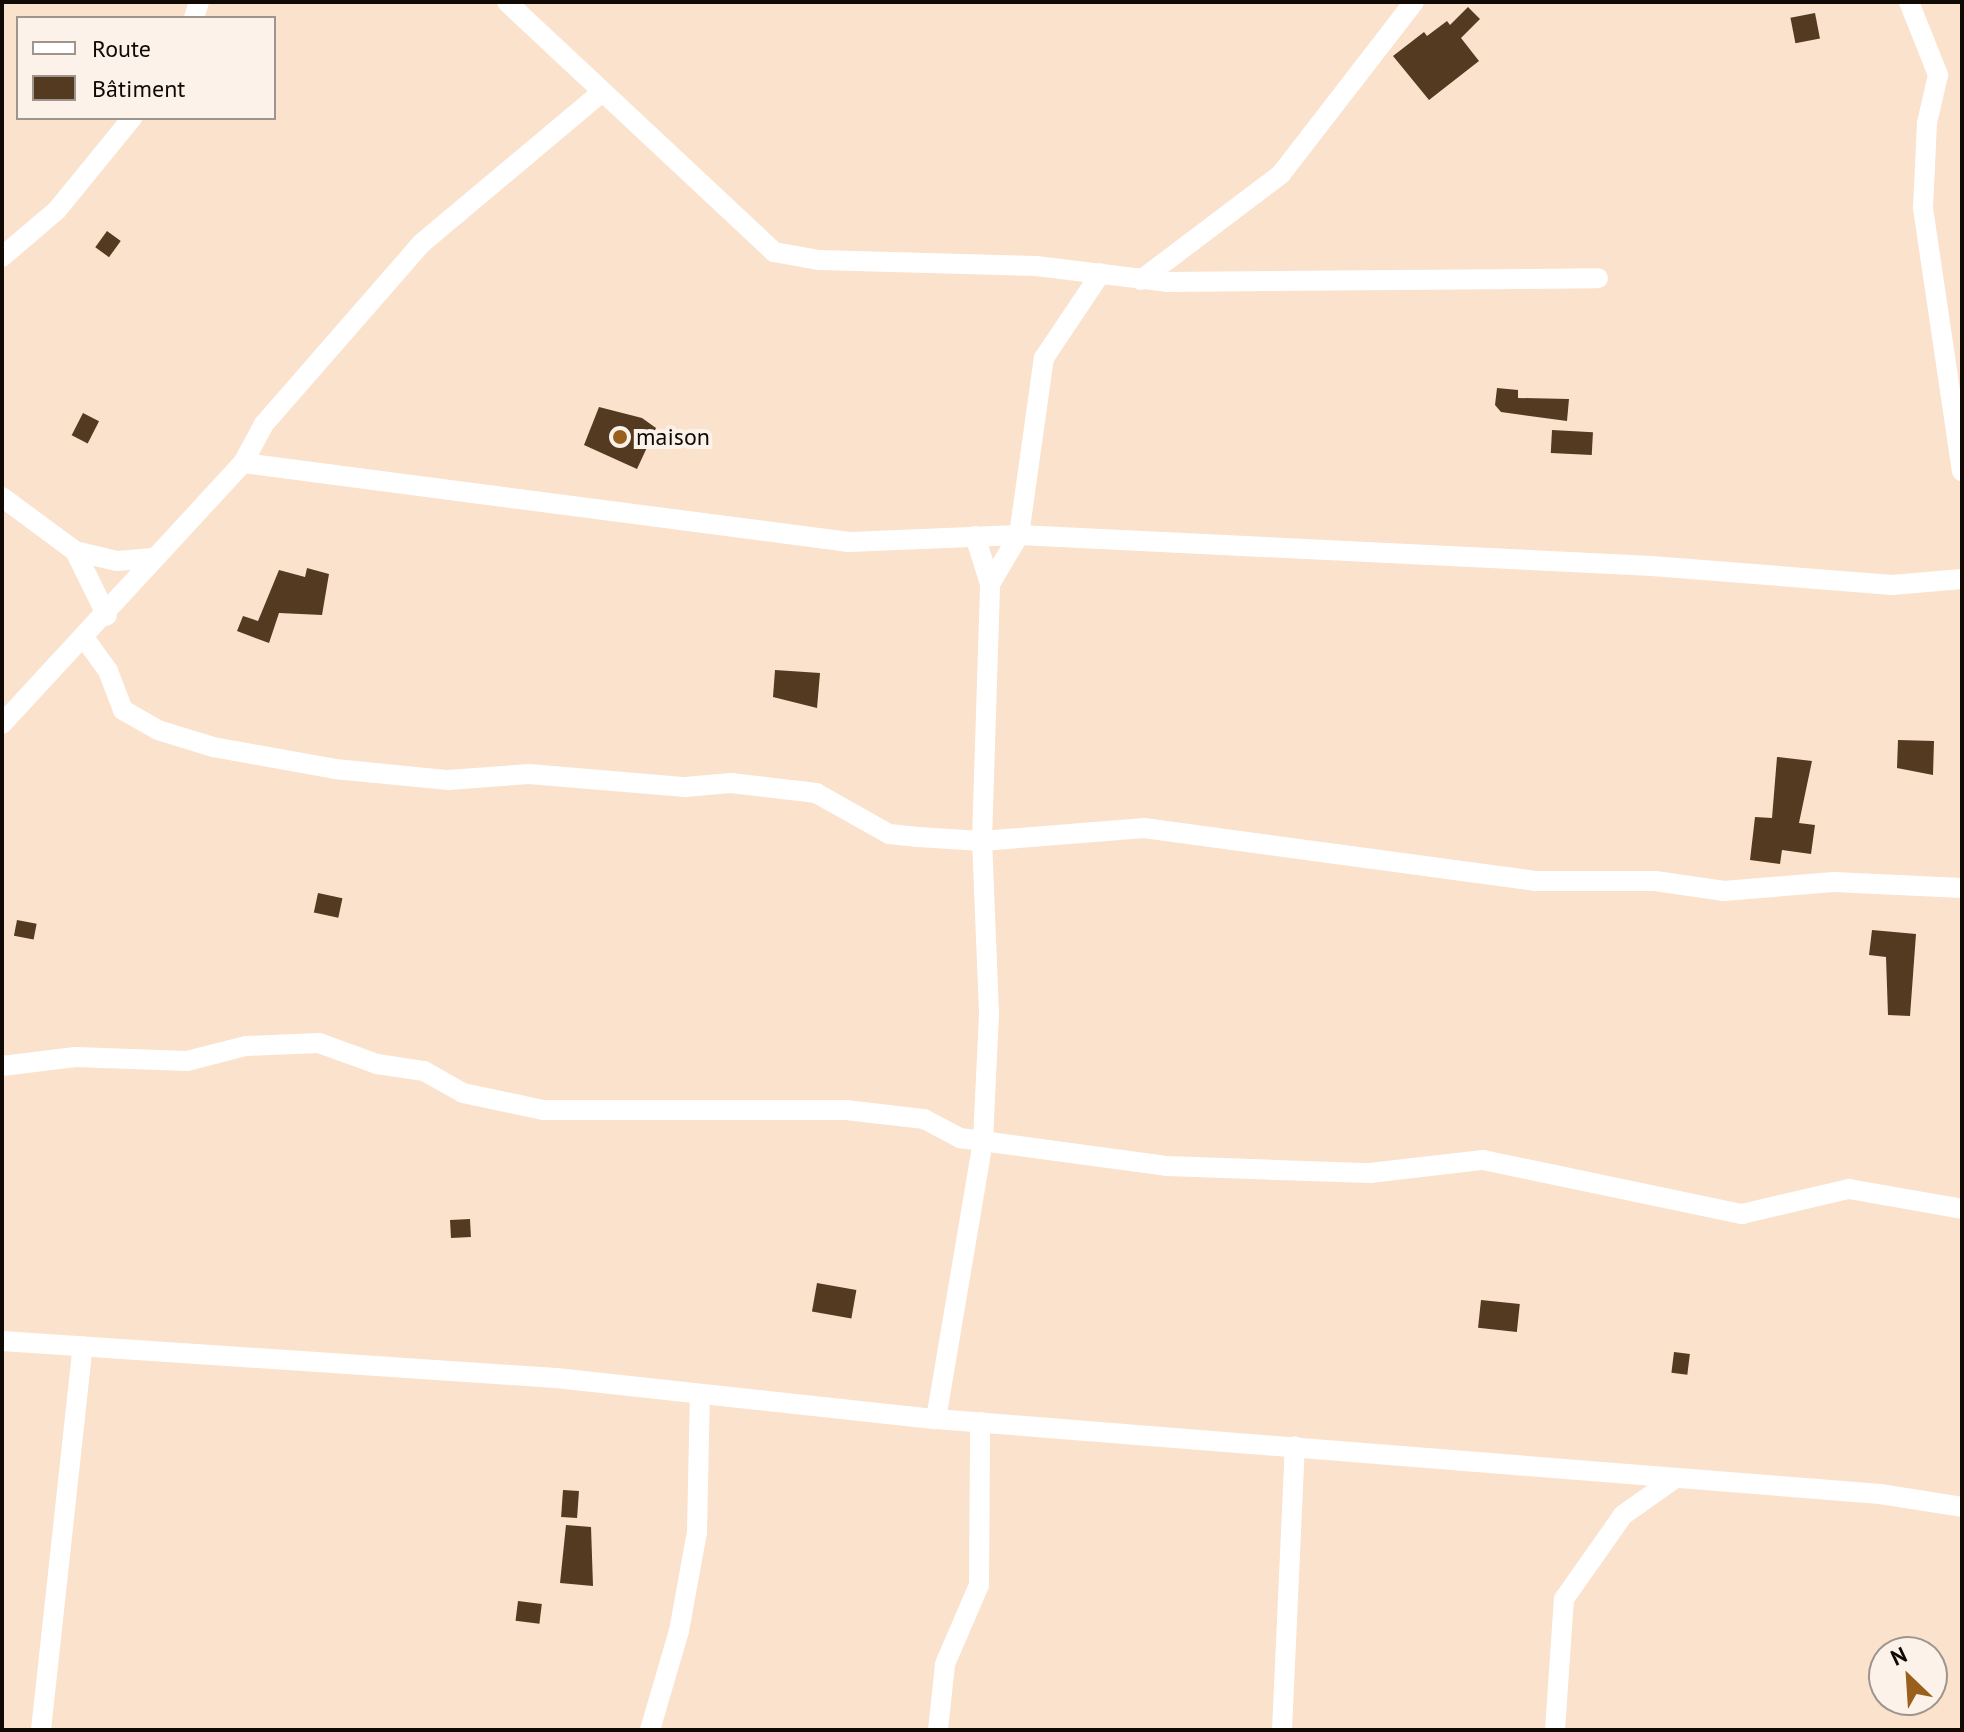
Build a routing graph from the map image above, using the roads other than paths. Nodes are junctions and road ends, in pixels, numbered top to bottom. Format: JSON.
{"nodes":[{"id":1,"x":507,"y":2,"type":"edge"},
{"id":2,"x":1414,"y":2,"type":"edge"},
{"id":3,"x":1909,"y":2,"type":"edge"},
{"id":4,"x":601,"y":93,"type":"junction"},
{"id":5,"x":130,"y":120,"type":"edge"},
{"id":6,"x":2,"y":257,"type":"edge"},
{"id":7,"x":1101,"y":273,"type":"junction"},
{"id":8,"x":1598,"y":278,"type":"dead end"},
{"id":9,"x":1141,"y":280,"type":"junction"},
{"id":10,"x":243,"y":463,"type":"junction"},
{"id":11,"x":1962,"y":471,"type":"edge"},
{"id":12,"x":2,"y":497,"type":"edge"},
{"id":13,"x":1019,"y":535,"type":"junction"},
{"id":14,"x":975,"y":536,"type":"junction"},
{"id":15,"x":75,"y":551,"type":"junction"},
{"id":16,"x":150,"y":558,"type":"junction"},
{"id":17,"x":1962,"y":579,"type":"edge"},
{"id":18,"x":990,"y":584,"type":"junction"},
{"id":19,"x":107,"y":616,"type":"junction"},
{"id":20,"x":85,"y":639,"type":"junction"},
{"id":21,"x":2,"y":724,"type":"edge"},
{"id":22,"x":982,"y":841,"type":"junction"},
{"id":23,"x":1962,"y":888,"type":"edge"},
{"id":24,"x":2,"y":1066,"type":"edge"},
{"id":25,"x":983,"y":1141,"type":"junction"},
{"id":26,"x":1962,"y":1209,"type":"edge"},
{"id":27,"x":2,"y":1341,"type":"edge"},
{"id":28,"x":83,"y":1346,"type":"junction"},
{"id":29,"x":700,"y":1394,"type":"junction"},
{"id":30,"x":936,"y":1419,"type":"junction"},
{"id":31,"x":980,"y":1422,"type":"junction"},
{"id":32,"x":1295,"y":1446,"type":"junction"},
{"id":33,"x":1674,"y":1479,"type":"junction"},
{"id":34,"x":1962,"y":1507,"type":"edge"},
{"id":35,"x":41,"y":1730,"type":"edge"},
{"id":36,"x":650,"y":1730,"type":"edge"},
{"id":37,"x":938,"y":1730,"type":"edge"},
{"id":38,"x":1282,"y":1730,"type":"edge"},
{"id":39,"x":1555,"y":1730,"type":"edge"}],
"edges":[{"from":1,"to":4,"type":"street"},
{"from":2,"to":9,"type":"street"},
{"from":3,"to":11,"type":"street"},
{"from":4,"to":7,"type":"street"},
{"from":4,"to":10,"type":"street"},
{"from":5,"to":6,"type":"street"},
{"from":7,"to":9,"type":"street"},
{"from":7,"to":13,"type":"street"},
{"from":8,"to":9,"type":"street"},
{"from":10,"to":14,"type":"street"},
{"from":10,"to":16,"type":"street"},
{"from":12,"to":15,"type":"street"},
{"from":13,"to":14,"type":"street"},
{"from":13,"to":17,"type":"street"},
{"from":13,"to":18,"type":"street"},
{"from":14,"to":18,"type":"street"},
{"from":15,"to":16,"type":"street"},
{"from":15,"to":19,"type":"street"},
{"from":16,"to":19,"type":"street"},
{"from":18,"to":22,"type":"street"},
{"from":19,"to":20,"type":"street"},
{"from":20,"to":21,"type":"street"},
{"from":20,"to":22,"type":"street"},
{"from":22,"to":23,"type":"street"},
{"from":22,"to":25,"type":"street"},
{"from":24,"to":25,"type":"street"},
{"from":25,"to":26,"type":"street"},
{"from":25,"to":30,"type":"street"},
{"from":27,"to":28,"type":"street"},
{"from":28,"to":29,"type":"street"},
{"from":28,"to":35,"type":"street"},
{"from":29,"to":30,"type":"street"},
{"from":29,"to":36,"type":"street"},
{"from":30,"to":31,"type":"street"},
{"from":31,"to":32,"type":"street"},
{"from":31,"to":37,"type":"street"},
{"from":32,"to":33,"type":"street"},
{"from":32,"to":38,"type":"street"},
{"from":33,"to":34,"type":"street"},
{"from":33,"to":39,"type":"street"}]}
